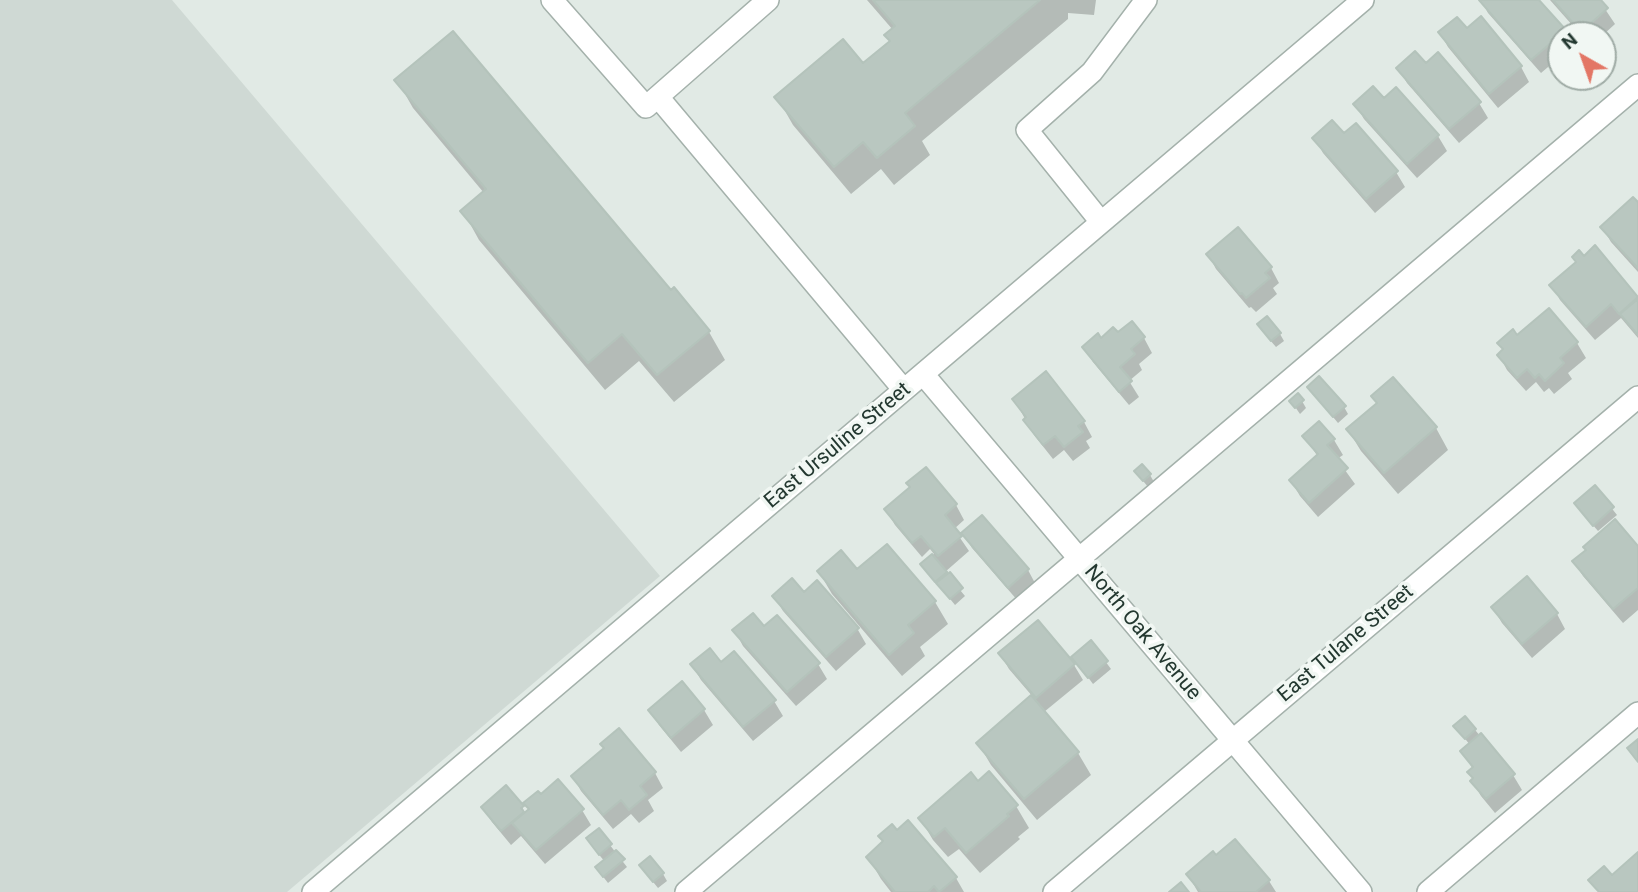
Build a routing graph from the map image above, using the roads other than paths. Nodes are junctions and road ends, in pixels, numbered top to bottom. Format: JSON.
{"nodes":[{"id":1,"x":552,"y":0,"type":"edge"},
{"id":2,"x":768,"y":0,"type":"edge"},
{"id":3,"x":1146,"y":0,"type":"edge"},
{"id":4,"x":1363,"y":0,"type":"edge"},
{"id":5,"x":1638,"y":85,"type":"edge"},
{"id":6,"x":658,"y":97,"type":"junction"},
{"id":7,"x":1101,"y":222,"type":"junction"},
{"id":8,"x":923,"y":373,"type":"junction"},
{"id":9,"x":904,"y":390,"type":"junction"},
{"id":10,"x":1638,"y":397,"type":"edge"},
{"id":11,"x":1079,"y":559,"type":"junction"},
{"id":12,"x":1638,"y":713,"type":"edge"},
{"id":13,"x":1233,"y":741,"type":"junction"},
{"id":14,"x":313,"y":892,"type":"edge"},
{"id":15,"x":686,"y":892,"type":"edge"},
{"id":16,"x":1054,"y":892,"type":"edge"},
{"id":17,"x":1361,"y":892,"type":"edge"},
{"id":18,"x":1428,"y":892,"type":"edge"}],
"edges":[{"from":1,"to":6,"type":"street"},
{"from":2,"to":6,"type":"street"},
{"from":3,"to":7,"type":"street"},
{"from":4,"to":7,"type":"street","name":"East Ursuline Street"},
{"from":5,"to":11,"type":"street"},
{"from":6,"to":9,"type":"street"},
{"from":7,"to":8,"type":"street","name":"East Ursuline Street"},
{"from":8,"to":9,"type":"street","name":"East Ursuline Street"},
{"from":8,"to":11,"type":"street","name":"North Oak Avenue"},
{"from":9,"to":14,"type":"street","name":"East Ursuline Street"},
{"from":10,"to":13,"type":"street","name":"East Tulane Street"},
{"from":11,"to":13,"type":"street","name":"North Oak Avenue"},
{"from":11,"to":15,"type":"street"},
{"from":12,"to":18,"type":"street"},
{"from":13,"to":16,"type":"street","name":"East Tulane Street"},
{"from":13,"to":17,"type":"street","name":"North Oak Avenue"}]}
